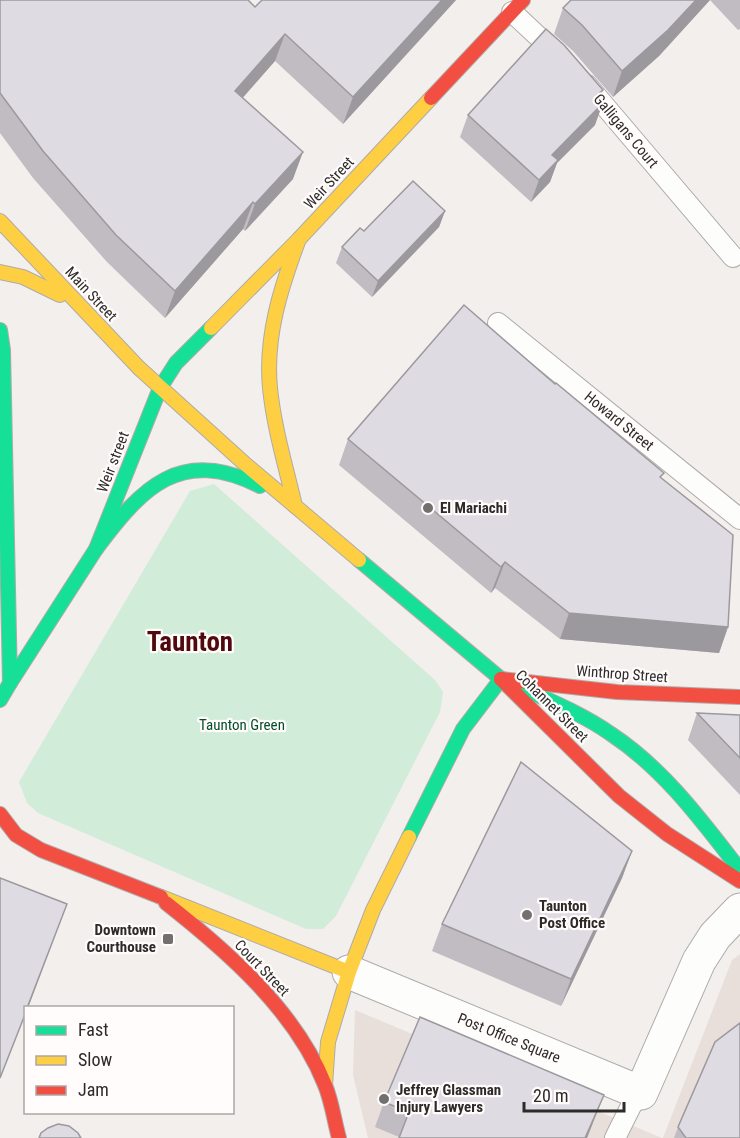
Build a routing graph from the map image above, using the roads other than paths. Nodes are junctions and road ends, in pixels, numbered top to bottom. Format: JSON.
{"nodes":[{"id":1,"x":517,"y":6,"type":"edge"},
{"id":2,"x":0,"y":221,"type":"edge"},
{"id":3,"x":299,"y":239,"type":"junction"},
{"id":4,"x":733,"y":257,"type":"dead end"},
{"id":5,"x":0,"y":272,"type":"edge"},
{"id":6,"x":498,"y":323,"type":"dead end"},
{"id":7,"x":99,"y":326,"type":"junction"},
{"id":8,"x":0,"y":330,"type":"edge"},
{"id":9,"x":160,"y":388,"type":"junction"},
{"id":10,"x":295,"y":506,"type":"junction"},
{"id":11,"x":740,"y":519,"type":"edge"},
{"id":12,"x":96,"y":549,"type":"junction"},
{"id":13,"x":501,"y":679,"type":"junction"},
{"id":14,"x":10,"y":683,"type":"junction"},
{"id":15,"x":740,"y":698,"type":"edge"},
{"id":16,"x":0,"y":700,"type":"edge"},
{"id":17,"x":0,"y":814,"type":"edge"},
{"id":18,"x":8,"y":845,"type":"dead end"},
{"id":19,"x":41,"y":850,"type":"junction"},
{"id":20,"x":740,"y":870,"type":"edge"},
{"id":21,"x":740,"y":882,"type":"edge"},
{"id":22,"x":153,"y":893,"type":"junction"},
{"id":23,"x":740,"y":910,"type":"edge"},
{"id":24,"x":349,"y":972,"type":"junction"},
{"id":25,"x":325,"y":1085,"type":"junction"},
{"id":26,"x":641,"y":1092,"type":"junction"},
{"id":27,"x":339,"y":1138,"type":"edge"},
{"id":28,"x":615,"y":1138,"type":"edge"}],
"edges":[{"from":1,"to":3,"type":"main road","name":"Weir Street"},
{"from":1,"to":4,"type":"lane","name":"Galligans Court"},
{"from":2,"to":7,"type":"main road","name":"Main Street"},
{"from":3,"to":9,"type":"main road","name":"Weir Street"},
{"from":3,"to":10,"type":"main road"},
{"from":5,"to":7,"type":"main road"},
{"from":6,"to":11,"type":"lane","name":"Howard Street"},
{"from":7,"to":9,"type":"main road","name":"Main Street"},
{"from":8,"to":14,"type":"main road"},
{"from":9,"to":10,"type":"main road"},
{"from":9,"to":12,"type":"main road","name":"Weir street"},
{"from":10,"to":12,"type":"main road"},
{"from":10,"to":13,"type":"main road"},
{"from":12,"to":14,"type":"main road"},
{"from":13,"to":15,"type":"main road","name":"Winthrop Street"},
{"from":13,"to":20,"type":"main road","name":"Cohannet Street"},
{"from":13,"to":21,"type":"main road","name":"Cohannet Street"},
{"from":13,"to":24,"type":"main road"},
{"from":14,"to":16,"type":"main road"},
{"from":17,"to":19,"type":"main road"},
{"from":18,"to":19,"type":"main road"},
{"from":19,"to":22,"type":"main road"},
{"from":22,"to":24,"type":"main road"},
{"from":22,"to":25,"type":"main road","name":"Court Street"},
{"from":23,"to":26,"type":"street"},
{"from":24,"to":25,"type":"main road","name":"Court Street"},
{"from":24,"to":26,"type":"street","name":"Post Office Square"},
{"from":25,"to":27,"type":"main road","name":"Court Street"},
{"from":26,"to":28,"type":"lane"}]}
